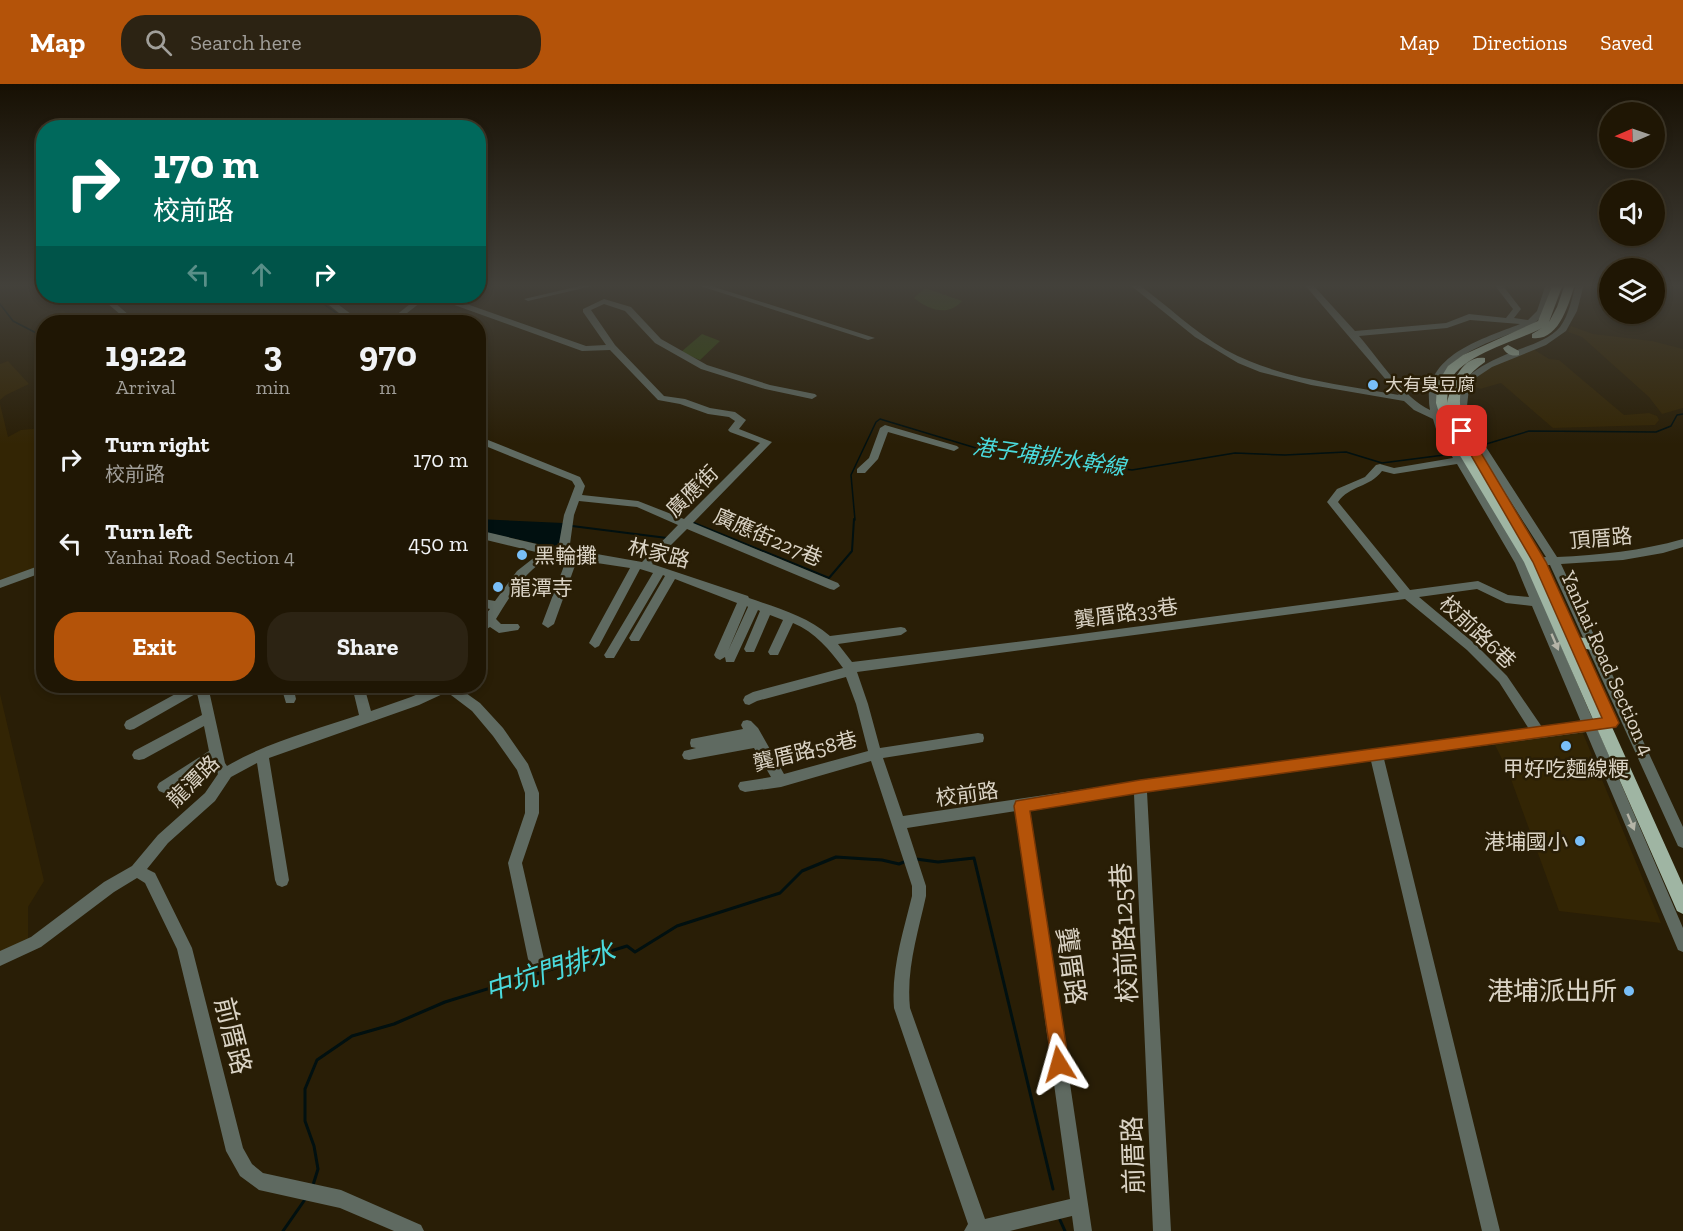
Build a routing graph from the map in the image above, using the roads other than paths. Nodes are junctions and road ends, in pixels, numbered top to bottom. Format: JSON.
{"nodes":[{"id":1,"x":553,"y":338,"type":"edge"},
{"id":2,"x":605,"y":338,"type":"edge"},
{"id":3,"x":655,"y":338,"type":"edge"},
{"id":4,"x":1201,"y":338,"type":"edge"},
{"id":5,"x":1356,"y":338,"type":"edge"},
{"id":6,"x":1494,"y":338,"type":"edge"},
{"id":7,"x":1516,"y":338,"type":"edge"},
{"id":8,"x":1536,"y":338,"type":"edge"},
{"id":9,"x":612,"y":348,"type":"junction"},
{"id":10,"x":812,"y":396,"type":"dead end"},
{"id":11,"x":1407,"y":399,"type":"junction"},
{"id":12,"x":1451,"y":420,"type":"junction"},
{"id":13,"x":486,"y":442,"type":"edge"},
{"id":14,"x":954,"y":448,"type":"dead end"},
{"id":15,"x":1471,"y":453,"type":"junction"},
{"id":16,"x":861,"y":471,"type":"dead end"},
{"id":17,"x":575,"y":497,"type":"junction"},
{"id":18,"x":685,"y":522,"type":"junction"},
{"id":19,"x":486,"y":536,"type":"edge"},
{"id":20,"x":1683,"y":543,"type":"edge"},
{"id":21,"x":562,"y":553,"type":"junction"},
{"id":22,"x":1536,"y":562,"type":"junction"},
{"id":23,"x":641,"y":566,"type":"junction"},
{"id":24,"x":36,"y":571,"type":"edge"},
{"id":25,"x":666,"y":572,"type":"junction"},
{"id":26,"x":0,"y":584,"type":"edge"},
{"id":27,"x":834,"y":586,"type":"dead end"},
{"id":28,"x":1407,"y":594,"type":"junction"},
{"id":29,"x":1538,"y":602,"type":"junction"},
{"id":30,"x":486,"y":604,"type":"edge"},
{"id":31,"x":755,"y":604,"type":"junction"},
{"id":32,"x":498,"y":606,"type":"junction"},
{"id":33,"x":790,"y":617,"type":"junction"},
{"id":34,"x":490,"y":620,"type":"junction"},
{"id":35,"x":486,"y":623,"type":"edge"},
{"id":36,"x":548,"y":624,"type":"dead end"},
{"id":37,"x":514,"y":627,"type":"dead end"},
{"id":38,"x":901,"y":631,"type":"dead end"},
{"id":39,"x":635,"y":638,"type":"dead end"},
{"id":40,"x":826,"y":641,"type":"junction"},
{"id":41,"x":1575,"y":641,"type":"junction"},
{"id":42,"x":595,"y":643,"type":"dead end"},
{"id":43,"x":1592,"y":644,"type":"junction"},
{"id":44,"x":750,"y":649,"type":"dead end"},
{"id":45,"x":774,"y":652,"type":"dead end"},
{"id":46,"x":610,"y":655,"type":"dead end"},
{"id":47,"x":725,"y":657,"type":"dead end"},
{"id":48,"x":850,"y":669,"type":"junction"},
{"id":49,"x":188,"y":693,"type":"edge"},
{"id":50,"x":203,"y":693,"type":"edge"},
{"id":51,"x":289,"y":693,"type":"edge"},
{"id":52,"x":360,"y":693,"type":"edge"},
{"id":53,"x":433,"y":693,"type":"edge"},
{"id":54,"x":457,"y":693,"type":"edge"},
{"id":55,"x":290,"y":699,"type":"dead end"},
{"id":56,"x":749,"y":700,"type":"dead end"},
{"id":57,"x":210,"y":717,"type":"junction"},
{"id":58,"x":366,"y":718,"type":"junction"},
{"id":59,"x":1601,"y":723,"type":"junction"},
{"id":60,"x":130,"y":724,"type":"dead end"},
{"id":61,"x":1538,"y":732,"type":"junction"},
{"id":62,"x":753,"y":733,"type":"junction"},
{"id":63,"x":978,"y":738,"type":"dead end"},
{"id":64,"x":696,"y":743,"type":"dead end"},
{"id":65,"x":217,"y":753,"type":"junction"},
{"id":66,"x":875,"y":754,"type":"junction"},
{"id":67,"x":139,"y":755,"type":"dead end"},
{"id":68,"x":262,"y":755,"type":"junction"},
{"id":69,"x":689,"y":755,"type":"dead end"},
{"id":70,"x":1376,"y":755,"type":"junction"},
{"id":71,"x":226,"y":773,"type":"junction"},
{"id":72,"x":781,"y":781,"type":"junction"},
{"id":73,"x":745,"y":786,"type":"dead end"},
{"id":74,"x":164,"y":787,"type":"dead end"},
{"id":75,"x":1140,"y":787,"type":"junction"},
{"id":76,"x":1022,"y":806,"type":"junction"},
{"id":77,"x":899,"y":823,"type":"junction"},
{"id":78,"x":1683,"y":842,"type":"edge"},
{"id":79,"x":137,"y":870,"type":"junction"},
{"id":80,"x":282,"y":880,"type":"dead end"},
{"id":81,"x":1683,"y":882,"type":"edge"},
{"id":82,"x":1683,"y":905,"type":"edge"},
{"id":83,"x":1681,"y":942,"type":"edge"},
{"id":84,"x":0,"y":959,"type":"edge"},
{"id":85,"x":536,"y":959,"type":"dead end"},
{"id":86,"x":1155,"y":1077,"type":"joint"},
{"id":87,"x":1080,"y":1205,"type":"junction"},
{"id":88,"x":975,"y":1230,"type":"edge"},
{"id":89,"x":415,"y":1231,"type":"edge"},
{"id":90,"x":1083,"y":1231,"type":"edge"},
{"id":91,"x":1162,"y":1231,"type":"edge"},
{"id":92,"x":1491,"y":1231,"type":"edge"}],
"edges":[{"from":1,"to":9,"type":"street"},
{"from":2,"to":9,"type":"street"},
{"from":3,"to":10,"type":"street"},
{"from":4,"to":11,"type":"street"},
{"from":5,"to":11,"type":"street"},
{"from":6,"to":12,"type":"street","name":"Yanhai Road Section 4"},
{"from":7,"to":12,"type":"main road","name":"Yanhai Road Section 4"},
{"from":8,"to":12,"type":"main road","name":"Yanhai Road Section 4"},
{"from":9,"to":18,"type":"street","name":"廣應街"},
{"from":11,"to":12,"type":"street"},
{"from":12,"to":15,"type":"main road","name":"Yanhai Road Section 4"},
{"from":12,"to":15,"type":"street","name":"Yanhai Road Section 4"},
{"from":13,"to":17,"type":"street"},
{"from":14,"to":16,"type":"street"},
{"from":15,"to":22,"type":"main road","name":"Yanhai Road Section 4"},
{"from":15,"to":22,"type":"street","name":"Yanhai Road Section 4"},
{"from":15,"to":28,"type":"street","name":"校前路6巷"},
{"from":17,"to":18,"type":"street","name":"廣應街227巷"},
{"from":17,"to":21,"type":"street"},
{"from":18,"to":23,"type":"street","name":"廣應街"},
{"from":18,"to":27,"type":"street","name":"廣應街227巷"},
{"from":19,"to":21,"type":"street","name":"林家路"},
{"from":20,"to":22,"type":"street","name":"頂厝路"},
{"from":21,"to":23,"type":"street","name":"林家路"},
{"from":21,"to":32,"type":"street"},
{"from":21,"to":36,"type":"street"},
{"from":22,"to":29,"type":"street","name":"Yanhai Road Section 4"},
{"from":22,"to":41,"type":"main road","name":"Yanhai Road Section 4"},
{"from":22,"to":43,"type":"street","name":"Yanhai Road Section 4"},
{"from":22,"to":59,"type":"main road","name":"Yanhai Road Section 4"},
{"from":23,"to":25,"type":"street","name":"林家路"},
{"from":23,"to":42,"type":"street","name":"廣應街"},
{"from":24,"to":26,"type":"street"},
{"from":25,"to":31,"type":"street","name":"林家路"},
{"from":25,"to":39,"type":"street"},
{"from":25,"to":46,"type":"street"},
{"from":28,"to":29,"type":"street","name":"龔厝路33巷"},
{"from":28,"to":48,"type":"street","name":"龔厝路33巷"},
{"from":28,"to":61,"type":"street","name":"校前路6巷"},
{"from":29,"to":59,"type":"street","name":"Yanhai Road Section 4","one_way":true},
{"from":30,"to":32,"type":"street"},
{"from":31,"to":33,"type":"street"},
{"from":31,"to":44,"type":"street"},
{"from":31,"to":47,"type":"street"},
{"from":32,"to":34,"type":"street"},
{"from":33,"to":40,"type":"street"},
{"from":33,"to":45,"type":"street"},
{"from":34,"to":35,"type":"street"},
{"from":34,"to":37,"type":"street"},
{"from":38,"to":40,"type":"street"},
{"from":40,"to":48,"type":"street"},
{"from":41,"to":43,"type":"main road"},
{"from":41,"to":59,"type":"main road","name":"Yanhai Road Section 4"},
{"from":43,"to":78,"type":"street","name":"Yanhai Road Section 4"},
{"from":48,"to":56,"type":"street","name":"龔厝路33巷"},
{"from":48,"to":66,"type":"street"},
{"from":49,"to":60,"type":"street"},
{"from":50,"to":57,"type":"street"},
{"from":51,"to":55,"type":"street"},
{"from":52,"to":58,"type":"street"},
{"from":53,"to":58,"type":"street","name":"龍潭路"},
{"from":54,"to":85,"type":"street"},
{"from":57,"to":65,"type":"street"},
{"from":57,"to":67,"type":"street"},
{"from":58,"to":68,"type":"street","name":"龍潭路"},
{"from":59,"to":61,"type":"street","name":"校前路"},
{"from":59,"to":81,"type":"main road","name":"Yanhai Road Section 4"},
{"from":59,"to":82,"type":"main road","name":"Yanhai Road Section 4"},
{"from":59,"to":83,"type":"street","name":"Yanhai Road Section 4","one_way":true},
{"from":61,"to":70,"type":"street","name":"校前路"},
{"from":62,"to":64,"type":"street"},
{"from":62,"to":69,"type":"street"},
{"from":62,"to":72,"type":"street"},
{"from":63,"to":66,"type":"street","name":"龔厝路58巷"},
{"from":65,"to":71,"type":"street"},
{"from":65,"to":74,"type":"street"},
{"from":66,"to":72,"type":"street","name":"龔厝路58巷"},
{"from":66,"to":77,"type":"street"},
{"from":68,"to":71,"type":"street","name":"龍潭路"},
{"from":68,"to":80,"type":"street"},
{"from":70,"to":75,"type":"street","name":"校前路"},
{"from":70,"to":92,"type":"street"},
{"from":71,"to":79,"type":"street","name":"龍潭路"},
{"from":72,"to":73,"type":"street","name":"龔厝路58巷"},
{"from":75,"to":76,"type":"street","name":"校前路"},
{"from":75,"to":86,"type":"street","name":"校前路125巷"},
{"from":76,"to":77,"type":"street","name":"校前路"},
{"from":76,"to":87,"type":"street","name":"龔厝路"},
{"from":77,"to":88,"type":"street"},
{"from":79,"to":84,"type":"street","name":"龍潭路"},
{"from":79,"to":89,"type":"street","name":"前厝路"},
{"from":86,"to":91,"type":"street","name":"前厝路"},
{"from":87,"to":88,"type":"street"},
{"from":87,"to":90,"type":"street"}]}
